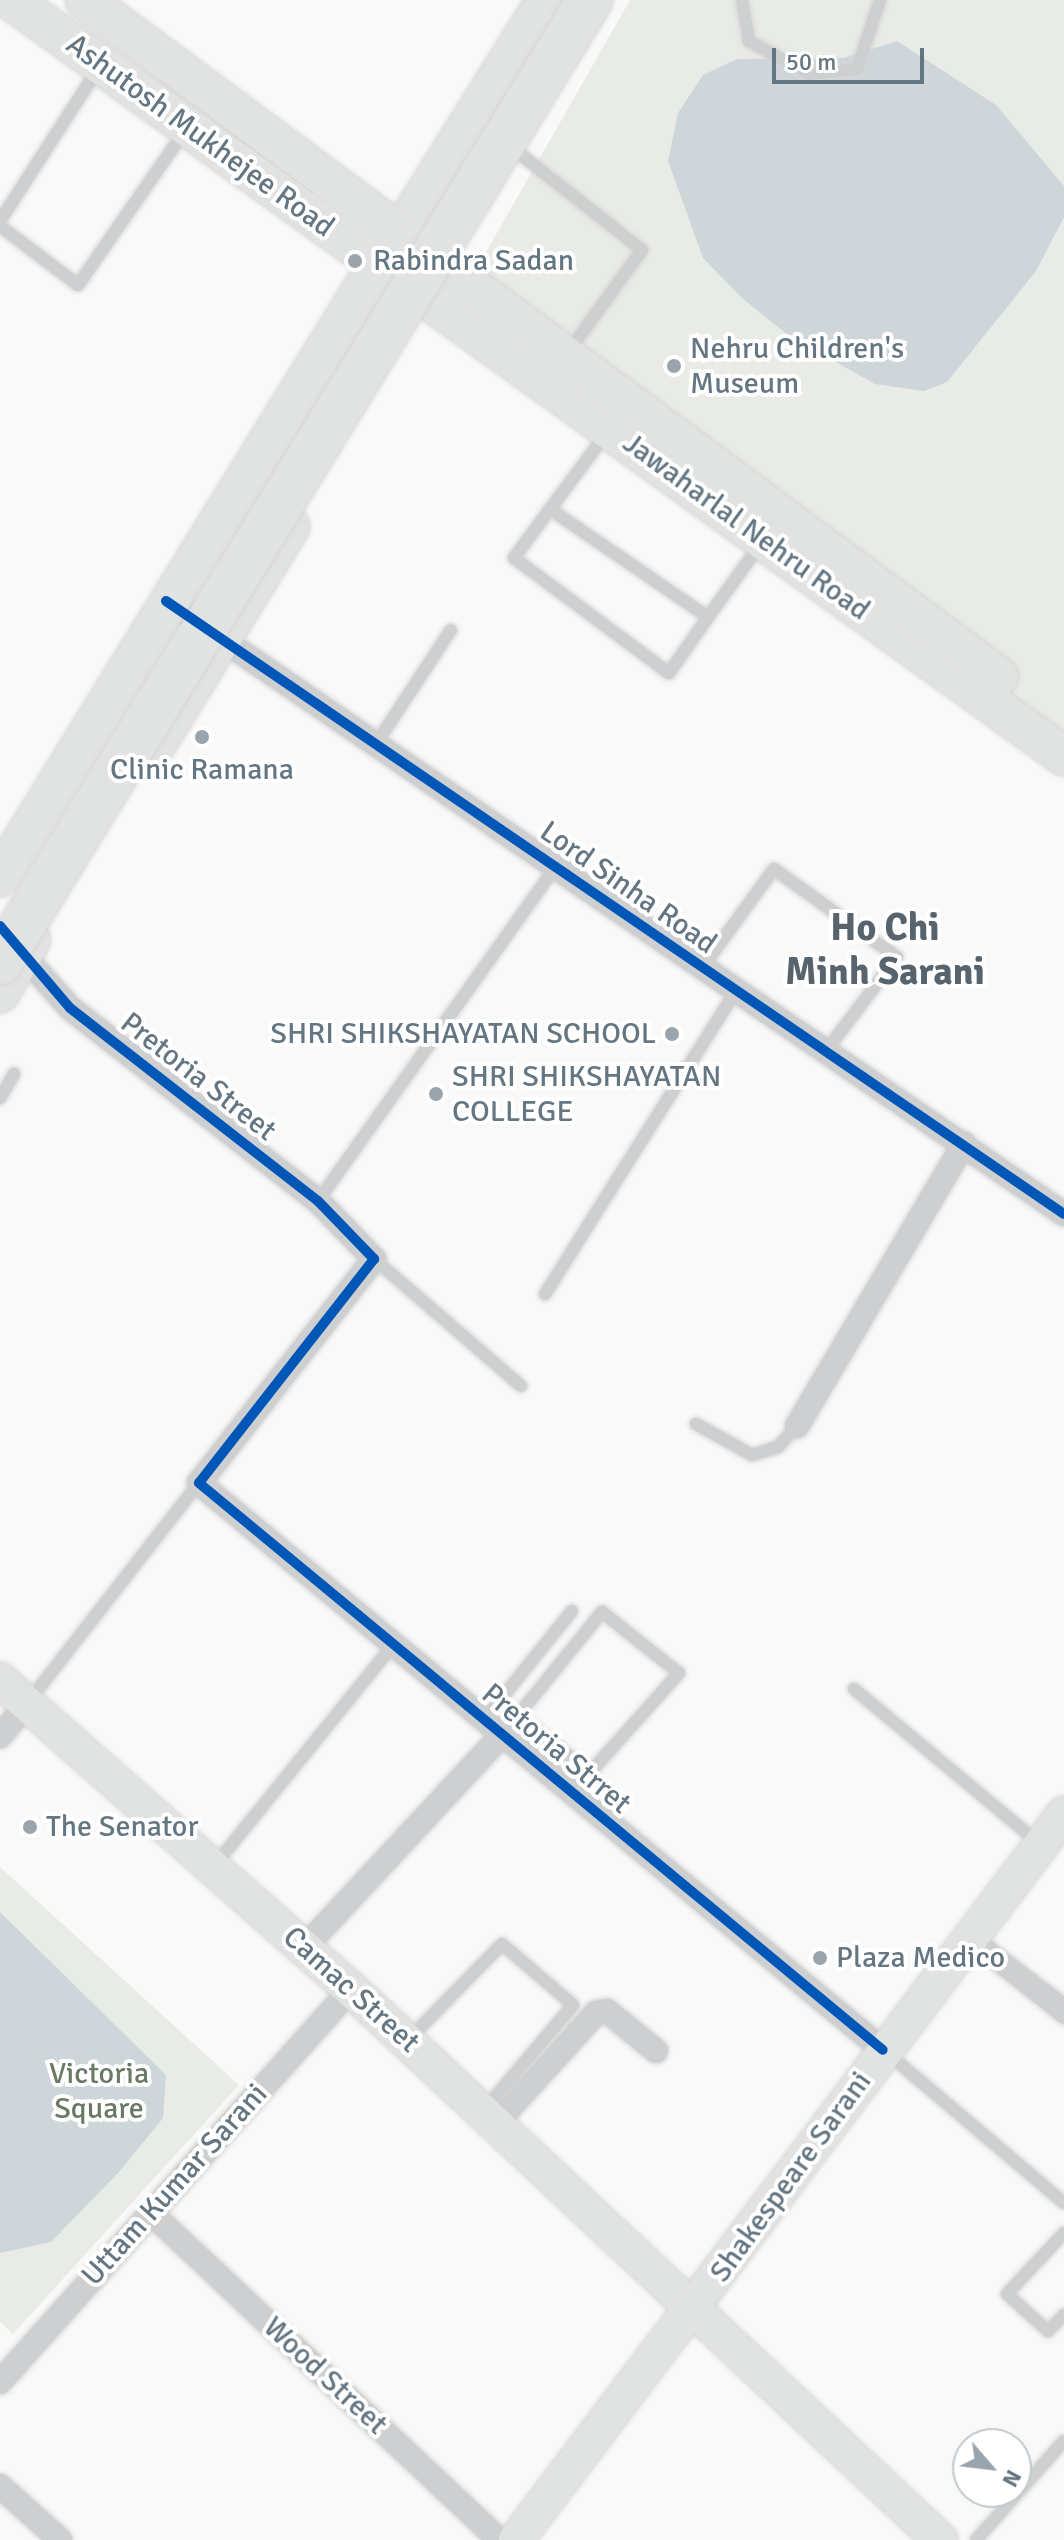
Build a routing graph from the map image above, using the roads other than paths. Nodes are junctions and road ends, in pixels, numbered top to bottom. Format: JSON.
{"nodes":[{"id":1,"x":11,"y":0,"type":"edge"},
{"id":2,"x":85,"y":0,"type":"edge"},
{"id":3,"x":544,"y":0,"type":"edge"},
{"id":4,"x":562,"y":0,"type":"edge"},
{"id":5,"x":590,"y":0,"type":"edge"},
{"id":6,"x":613,"y":0,"type":"edge"},
{"id":7,"x":742,"y":0,"type":"edge"},
{"id":8,"x":880,"y":0,"type":"edge"},
{"id":9,"x":101,"y":64,"type":"junction"},
{"id":10,"x":188,"y":127,"type":"junction"},
{"id":11,"x":520,"y":154,"type":"junction"},
{"id":12,"x":0,"y":223,"type":"edge"},
{"id":13,"x":401,"y":229,"type":"junction"},
{"id":14,"x":378,"y":264,"type":"junction"},
{"id":15,"x":449,"y":266,"type":"junction"},
{"id":16,"x":428,"y":298,"type":"junction"},
{"id":17,"x":567,"y":354,"type":"junction"},
{"id":18,"x":610,"y":428,"type":"junction"},
{"id":19,"x":550,"y":509,"type":"junction"},
{"id":20,"x":764,"y":539,"type":"junction"},
{"id":21,"x":166,"y":601,"type":"junction"},
{"id":22,"x":708,"y":617,"type":"junction"},
{"id":23,"x":451,"y":630,"type":"dead end"},
{"id":24,"x":227,"y":640,"type":"junction"},
{"id":25,"x":1064,"y":726,"type":"edge"},
{"id":26,"x":376,"y":744,"type":"junction"},
{"id":27,"x":1064,"y":756,"type":"edge"},
{"id":28,"x":555,"y":867,"type":"junction"},
{"id":29,"x":0,"y":877,"type":"edge"},
{"id":30,"x":0,"y":912,"type":"edge"},
{"id":31,"x":7,"y":948,"type":"edge"},
{"id":32,"x":702,"y":968,"type":"junction"},
{"id":33,"x":736,"y":991,"type":"junction"},
{"id":34,"x":0,"y":993,"type":"edge"},
{"id":35,"x":826,"y":1051,"type":"junction"},
{"id":36,"x":14,"y":1074,"type":"dead end"},
{"id":37,"x":0,"y":1098,"type":"edge"},
{"id":38,"x":964,"y":1144,"type":"junction"},
{"id":39,"x":318,"y":1201,"type":"junction"},
{"id":40,"x":1064,"y":1214,"type":"edge"},
{"id":41,"x":374,"y":1259,"type":"junction"},
{"id":42,"x":545,"y":1294,"type":"dead end"},
{"id":43,"x":521,"y":1386,"type":"dead end"},
{"id":44,"x":696,"y":1424,"type":"dead end"},
{"id":45,"x":797,"y":1426,"type":"joint"},
{"id":46,"x":199,"y":1483,"type":"junction"},
{"id":47,"x":572,"y":1611,"type":"dead end"},
{"id":48,"x":393,"y":1645,"type":"junction"},
{"id":49,"x":0,"y":1680,"type":"edge"},
{"id":50,"x":854,"y":1689,"type":"dead end"},
{"id":51,"x":26,"y":1705,"type":"junction"},
{"id":52,"x":519,"y":1717,"type":"junction"},
{"id":53,"x":493,"y":1728,"type":"junction"},
{"id":54,"x":0,"y":1736,"type":"edge"},
{"id":55,"x":592,"y":1774,"type":"junction"},
{"id":56,"x":571,"y":1794,"type":"junction"},
{"id":57,"x":1064,"y":1814,"type":"edge"},
{"id":58,"x":1042,"y":1845,"type":"junction"},
{"id":59,"x":212,"y":1868,"type":"junction"},
{"id":60,"x":970,"y":1937,"type":"junction"},
{"id":61,"x":304,"y":1948,"type":"junction"},
{"id":62,"x":351,"y":1989,"type":"junction"},
{"id":63,"x":1064,"y":2004,"type":"edge"},
{"id":64,"x":1064,"y":2018,"type":"edge"},
{"id":65,"x":408,"y":2041,"type":"junction"},
{"id":66,"x":883,"y":2050,"type":"junction"},
{"id":67,"x":656,"y":2051,"type":"dead end"},
{"id":68,"x":490,"y":2117,"type":"junction"},
{"id":69,"x":1064,"y":2203,"type":"edge"},
{"id":70,"x":150,"y":2212,"type":"junction"},
{"id":71,"x":1064,"y":2233,"type":"edge"},
{"id":72,"x":695,"y":2308,"type":"junction"},
{"id":73,"x":1064,"y":2315,"type":"edge"},
{"id":74,"x":0,"y":2382,"type":"edge"},
{"id":75,"x":1064,"y":2441,"type":"edge"},
{"id":76,"x":3,"y":2495,"type":"edge"},
{"id":77,"x":60,"y":2540,"type":"edge"},
{"id":78,"x":499,"y":2540,"type":"edge"},
{"id":79,"x":516,"y":2540,"type":"edge"},
{"id":80,"x":940,"y":2540,"type":"edge"},
{"id":81,"x":976,"y":2540,"type":"edge"}],
"edges":[{"from":1,"to":9,"type":"main road","name":"Ashutosh Mukhejee Road"},
{"from":2,"to":13,"type":"main road","name":"Ashutosh Mukhejee Road"},
{"from":3,"to":13,"type":"main road"},
{"from":4,"to":30,"type":"highway"},
{"from":5,"to":31,"type":"highway","bridge":true},
{"from":6,"to":11,"type":"main road"},
{"from":7,"to":8,"type":"lane"},
{"from":9,"to":10,"type":"main road","name":"Ashutosh Mukhejee Road"},
{"from":9,"to":12,"type":"lane"},
{"from":10,"to":12,"type":"lane"},
{"from":10,"to":14,"type":"main road","name":"Ashutosh Mukhejee Road"},
{"from":11,"to":15,"type":"main road"},
{"from":11,"to":17,"type":"lane"},
{"from":13,"to":14,"type":"main road"},
{"from":13,"to":15,"type":"main road","name":"Ashutosh Mukhejee Road"},
{"from":14,"to":16,"type":"main road","name":"Ashutosh Mukhejee Road"},
{"from":14,"to":21,"type":"main road"},
{"from":15,"to":16,"type":"main road"},
{"from":15,"to":17,"type":"main road","name":"Jawaharlal Nehru Road"},
{"from":16,"to":18,"type":"main road","name":"Jawaharlal Nehru Road"},
{"from":16,"to":24,"type":"main road"},
{"from":17,"to":25,"type":"main road","name":"Jawaharlal Nehru Road"},
{"from":18,"to":19,"type":"lane"},
{"from":18,"to":20,"type":"main road","name":"Jawaharlal Nehru Road"},
{"from":19,"to":22,"type":"lane"},
{"from":19,"to":22,"type":"lane"},
{"from":20,"to":22,"type":"lane"},
{"from":20,"to":27,"type":"main road","name":"Jawaharlal Nehru Road"},
{"from":21,"to":24,"type":"street","name":"Lord Sinha Road"},
{"from":21,"to":29,"type":"main road"},
{"from":23,"to":26,"type":"lane"},
{"from":24,"to":26,"type":"street","name":"Lord Sinha Road"},
{"from":24,"to":31,"type":"main road"},
{"from":26,"to":28,"type":"street","name":"Lord Sinha Road"},
{"from":28,"to":32,"type":"street","name":"Lord Sinha Road"},
{"from":28,"to":39,"type":"lane"},
{"from":31,"to":34,"type":"main road"},
{"from":31,"to":39,"type":"street","name":"Pretoria Street"},
{"from":32,"to":33,"type":"street","name":"Lord Sinha Road"},
{"from":32,"to":35,"type":"lane"},
{"from":33,"to":35,"type":"street","name":"Lord Sinha Road"},
{"from":33,"to":42,"type":"lane"},
{"from":35,"to":38,"type":"street","name":"Lord Sinha Road"},
{"from":36,"to":37,"type":"lane"},
{"from":38,"to":40,"type":"street","name":"Lord Sinha Road"},
{"from":38,"to":45,"type":"street"},
{"from":39,"to":41,"type":"street","name":"Pretoria Street"},
{"from":41,"to":43,"type":"lane"},
{"from":41,"to":46,"type":"street"},
{"from":44,"to":45,"type":"lane"},
{"from":46,"to":48,"type":"street","name":"Pretoria Strret"},
{"from":46,"to":51,"type":"lane"},
{"from":47,"to":53,"type":"lane"},
{"from":48,"to":53,"type":"street","name":"Pretoria Strret"},
{"from":48,"to":59,"type":"lane"},
{"from":49,"to":51,"type":"main road","name":"Camac Street"},
{"from":50,"to":58,"type":"lane"},
{"from":51,"to":54,"type":"street"},
{"from":51,"to":59,"type":"main road","name":"Camac Street"},
{"from":52,"to":53,"type":"lane"},
{"from":52,"to":55,"type":"lane"},
{"from":52,"to":55,"type":"lane"},
{"from":53,"to":56,"type":"street","name":"Pretoria Strret"},
{"from":53,"to":61,"type":"street"},
{"from":55,"to":56,"type":"lane"},
{"from":56,"to":66,"type":"street","name":"Pretoria Strret"},
{"from":57,"to":58,"type":"main road","name":"Shakespeare Sarani"},
{"from":58,"to":60,"type":"main road","name":"Shakespeare Sarani"},
{"from":59,"to":61,"type":"main road","name":"Camac Street"},
{"from":60,"to":63,"type":"lane"},
{"from":60,"to":64,"type":"lane"},
{"from":60,"to":66,"type":"main road","name":"Shakespeare Sarani"},
{"from":61,"to":62,"type":"main road","name":"Camac Street"},
{"from":62,"to":65,"type":"main road","name":"Camac Street"},
{"from":62,"to":70,"type":"street","name":"Uttam Kumar Sarani"},
{"from":65,"to":68,"type":"main road","name":"Camac Street"},
{"from":65,"to":68,"type":"lane"},
{"from":66,"to":69,"type":"lane"},
{"from":66,"to":72,"type":"main road","name":"Shakespeare Sarani"},
{"from":67,"to":68,"type":"street"},
{"from":68,"to":72,"type":"main road","name":"Camac Street"},
{"from":70,"to":74,"type":"street","name":"Uttam Kumar Sarani"},
{"from":70,"to":78,"type":"street","name":"Wood Street"},
{"from":71,"to":73,"type":"lane"},
{"from":72,"to":79,"type":"main road","name":"Shakespeare Sarani"},
{"from":72,"to":80,"type":"main road","name":"Camac Street"},
{"from":75,"to":81,"type":"lane"},
{"from":76,"to":77,"type":"street"}]}
